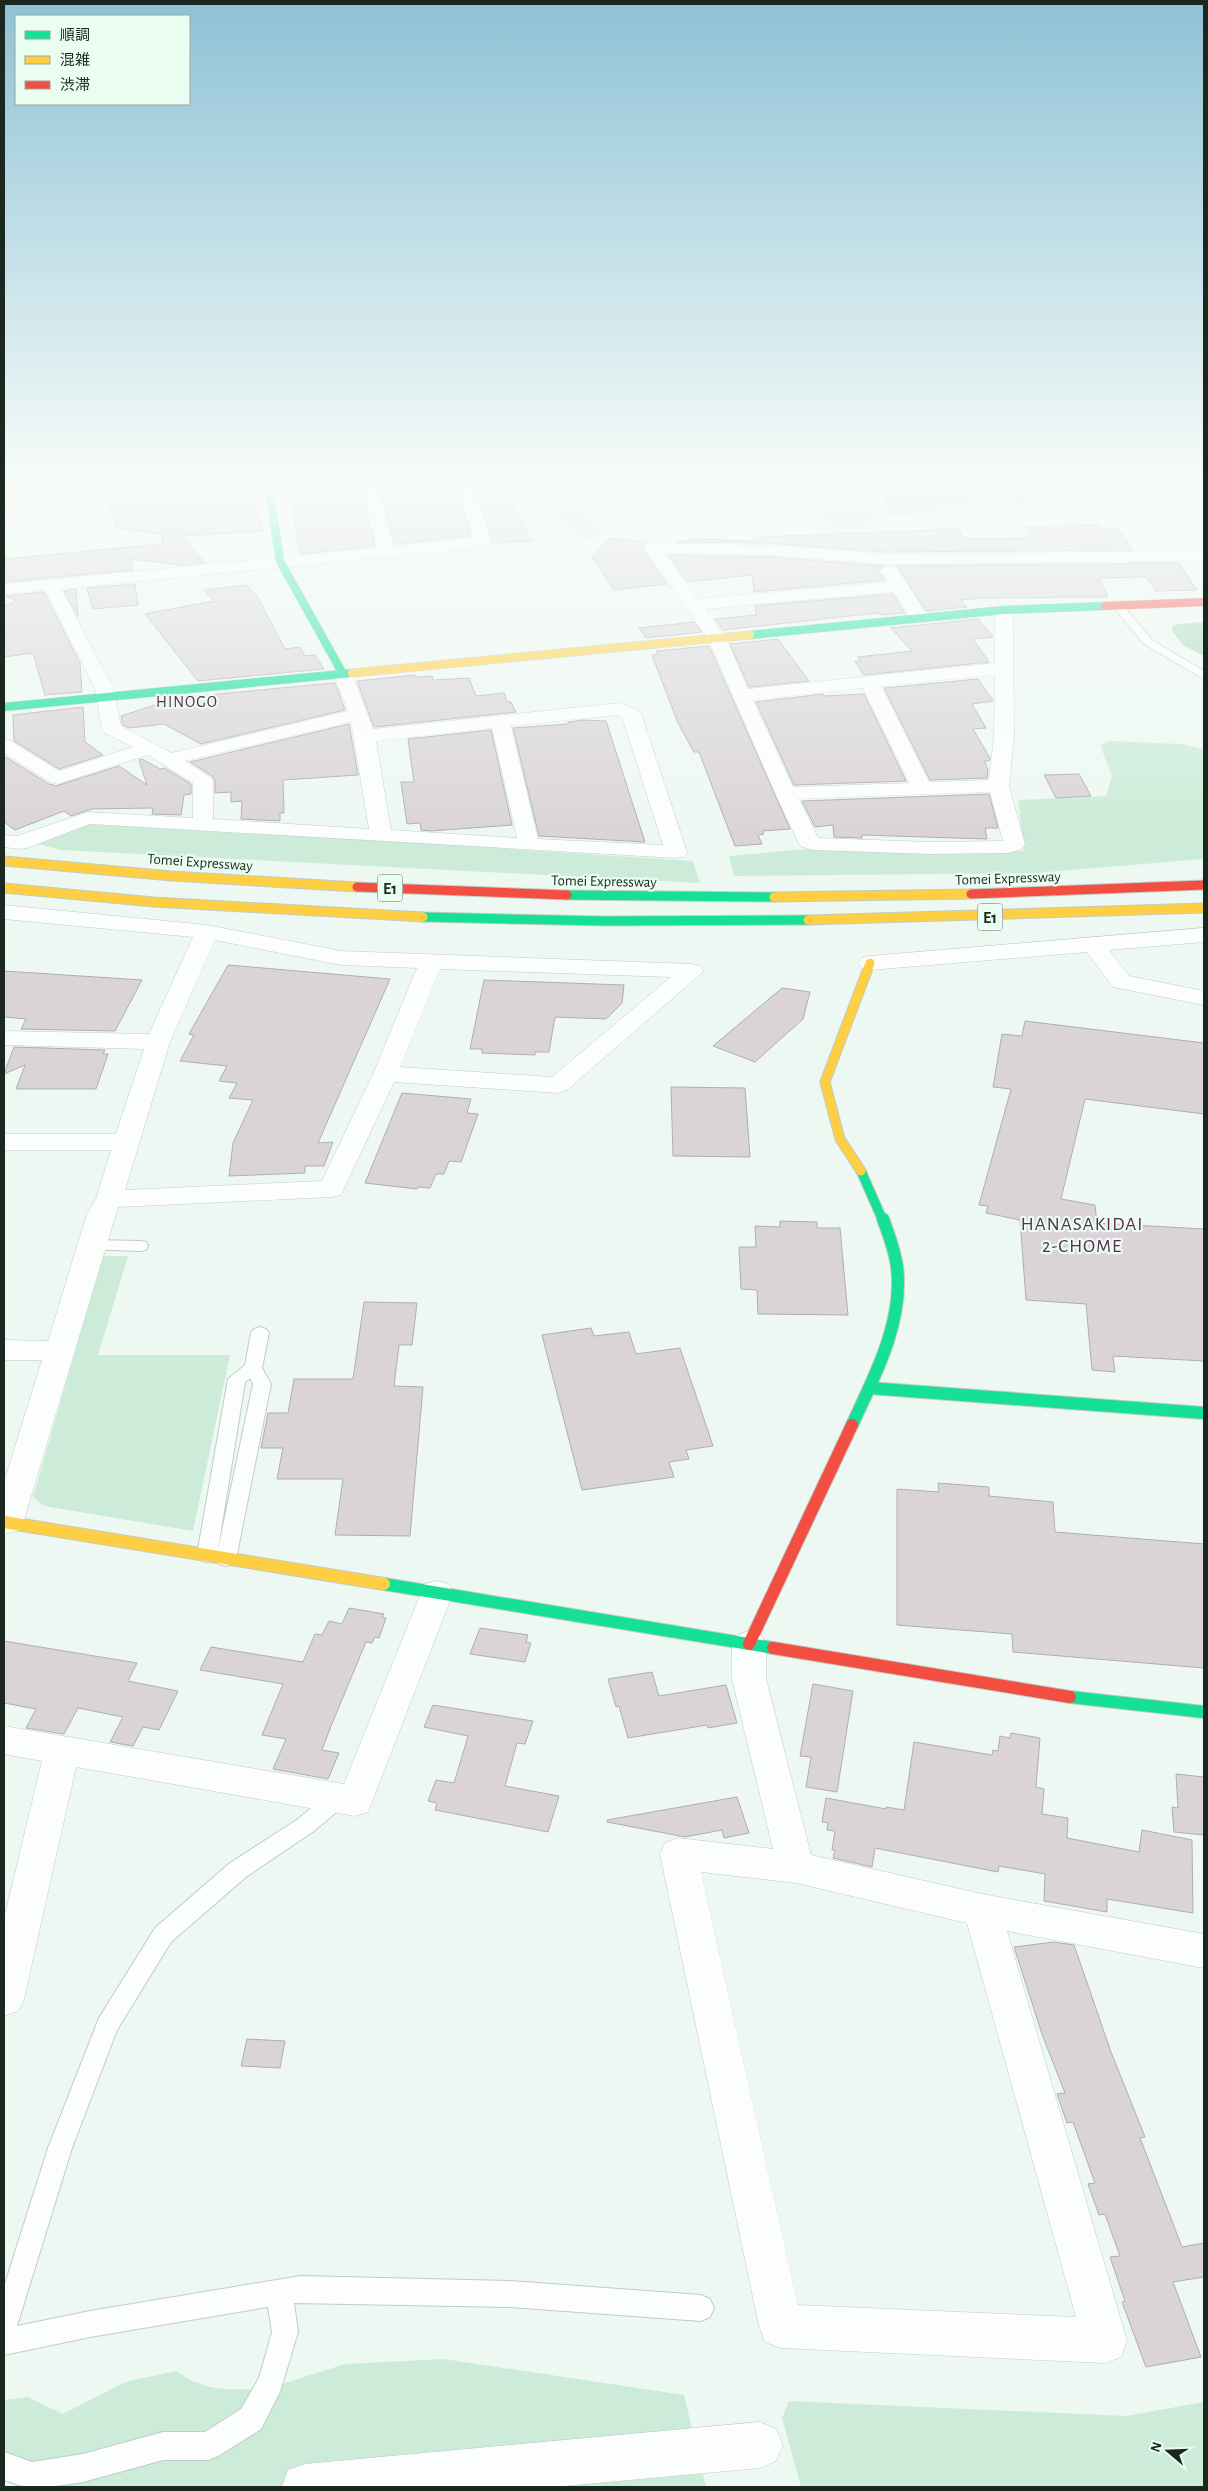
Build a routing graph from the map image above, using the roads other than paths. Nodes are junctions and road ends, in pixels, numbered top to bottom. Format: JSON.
{"nodes":[{"id":1,"x":58,"y":599,"type":"edge"},
{"id":2,"x":301,"y":599,"type":"edge"},
{"id":3,"x":688,"y":599,"type":"edge"},
{"id":4,"x":755,"y":599,"type":"edge"},
{"id":5,"x":908,"y":599,"type":"edge"},
{"id":6,"x":1204,"y":602,"type":"edge"},
{"id":7,"x":1116,"y":604,"type":"junction"},
{"id":8,"x":692,"y":605,"type":"junction"},
{"id":9,"x":1004,"y":610,"type":"junction"},
{"id":10,"x":920,"y":618,"type":"junction"},
{"id":11,"x":717,"y":638,"type":"junction"},
{"id":12,"x":1005,"y":668,"type":"junction"},
{"id":13,"x":342,"y":674,"type":"junction"},
{"id":14,"x":1204,"y":676,"type":"edge"},
{"id":15,"x":870,"y":682,"type":"junction"},
{"id":16,"x":741,"y":695,"type":"junction"},
{"id":17,"x":107,"y":697,"type":"junction"},
{"id":18,"x":4,"y":707,"type":"edge"},
{"id":19,"x":359,"y":714,"type":"junction"},
{"id":20,"x":500,"y":721,"type":"junction"},
{"id":21,"x":365,"y":736,"type":"junction"},
{"id":22,"x":4,"y":746,"type":"edge"},
{"id":23,"x":158,"y":754,"type":"junction"},
{"id":24,"x":999,"y":786,"type":"junction"},
{"id":25,"x":921,"y":788,"type":"junction"},
{"id":26,"x":785,"y":793,"type":"junction"},
{"id":27,"x":203,"y":826,"type":"junction"},
{"id":28,"x":381,"y":835,"type":"junction"},
{"id":29,"x":4,"y":841,"type":"edge"},
{"id":30,"x":529,"y":845,"type":"junction"},
{"id":31,"x":4,"y":861,"type":"edge"},
{"id":32,"x":1204,"y":885,"type":"edge"},
{"id":33,"x":4,"y":888,"type":"edge"},
{"id":34,"x":1204,"y":908,"type":"edge"},
{"id":35,"x":4,"y":912,"type":"edge"},
{"id":36,"x":207,"y":932,"type":"junction"},
{"id":37,"x":1204,"y":935,"type":"edge"},
{"id":38,"x":1093,"y":944,"type":"junction"},
{"id":39,"x":431,"y":963,"type":"junction"},
{"id":40,"x":870,"y":963,"type":"joint"},
{"id":41,"x":1204,"y":998,"type":"edge"},
{"id":42,"x":4,"y":1038,"type":"edge"},
{"id":43,"x":158,"y":1042,"type":"junction"},
{"id":44,"x":385,"y":1074,"type":"junction"},
{"id":45,"x":4,"y":1142,"type":"edge"},
{"id":46,"x":126,"y":1142,"type":"junction"},
{"id":47,"x":108,"y":1199,"type":"junction"},
{"id":48,"x":92,"y":1245,"type":"junction"},
{"id":49,"x":140,"y":1246,"type":"dead end"},
{"id":50,"x":260,"y":1333,"type":"dead end"},
{"id":51,"x":4,"y":1350,"type":"edge"},
{"id":52,"x":60,"y":1351,"type":"junction"},
{"id":53,"x":253,"y":1368,"type":"junction"},
{"id":54,"x":869,"y":1388,"type":"junction"},
{"id":55,"x":1204,"y":1413,"type":"edge"},
{"id":56,"x":5,"y":1523,"type":"edge"},
{"id":57,"x":207,"y":1555,"type":"junction"},
{"id":58,"x":226,"y":1559,"type":"junction"},
{"id":59,"x":437,"y":1593,"type":"junction"},
{"id":60,"x":749,"y":1644,"type":"junction"},
{"id":61,"x":1204,"y":1712,"type":"edge"},
{"id":62,"x":4,"y":1740,"type":"edge"},
{"id":63,"x":62,"y":1750,"type":"junction"},
{"id":64,"x":338,"y":1798,"type":"junction"},
{"id":65,"x":796,"y":1867,"type":"junction"},
{"id":66,"x":982,"y":1910,"type":"junction"},
{"id":67,"x":1204,"y":1951,"type":"edge"},
{"id":68,"x":4,"y":1999,"type":"edge"},
{"id":69,"x":279,"y":2292,"type":"junction"},
{"id":70,"x":701,"y":2308,"type":"dead end"},
{"id":71,"x":4,"y":2327,"type":"edge"},
{"id":72,"x":4,"y":2342,"type":"edge"},
{"id":73,"x":760,"y":2444,"type":"dead end"},
{"id":74,"x":4,"y":2466,"type":"edge"},
{"id":75,"x":305,"y":2487,"type":"edge"}],
"edges":[{"from":1,"to":17,"type":"street"},
{"from":2,"to":13,"type":"main road"},
{"from":3,"to":8,"type":"street"},
{"from":4,"to":8,"type":"street"},
{"from":5,"to":10,"type":"street"},
{"from":6,"to":7,"type":"main road"},
{"from":7,"to":9,"type":"main road"},
{"from":7,"to":14,"type":"lane"},
{"from":8,"to":11,"type":"street"},
{"from":9,"to":10,"type":"main road"},
{"from":9,"to":12,"type":"street"},
{"from":10,"to":11,"type":"main road"},
{"from":11,"to":13,"type":"main road"},
{"from":11,"to":16,"type":"street"},
{"from":12,"to":15,"type":"street"},
{"from":12,"to":24,"type":"street"},
{"from":13,"to":17,"type":"main road"},
{"from":13,"to":19,"type":"street"},
{"from":15,"to":16,"type":"street"},
{"from":15,"to":25,"type":"street"},
{"from":16,"to":26,"type":"street"},
{"from":17,"to":18,"type":"main road"},
{"from":17,"to":23,"type":"street"},
{"from":19,"to":21,"type":"street"},
{"from":19,"to":23,"type":"street"},
{"from":20,"to":21,"type":"street"},
{"from":20,"to":30,"type":"street"},
{"from":20,"to":30,"type":"street"},
{"from":21,"to":28,"type":"street"},
{"from":22,"to":23,"type":"street"},
{"from":23,"to":27,"type":"street"},
{"from":24,"to":25,"type":"street"},
{"from":24,"to":26,"type":"street"},
{"from":25,"to":26,"type":"street"},
{"from":27,"to":28,"type":"street"},
{"from":27,"to":29,"type":"street"},
{"from":28,"to":30,"type":"street"},
{"from":31,"to":32,"type":"main road","name":"Tomei Expressway","number":"E1"},
{"from":33,"to":34,"type":"main road","number":"E1"},
{"from":35,"to":36,"type":"street"},
{"from":36,"to":39,"type":"street"},
{"from":36,"to":43,"type":"street"},
{"from":37,"to":38,"type":"street"},
{"from":38,"to":40,"type":"street"},
{"from":38,"to":41,"type":"street"},
{"from":39,"to":44,"type":"street"},
{"from":39,"to":44,"type":"street"},
{"from":40,"to":54,"type":"main road"},
{"from":42,"to":43,"type":"street"},
{"from":43,"to":46,"type":"street"},
{"from":44,"to":47,"type":"street"},
{"from":45,"to":46,"type":"street"},
{"from":46,"to":47,"type":"street"},
{"from":47,"to":48,"type":"street"},
{"from":48,"to":49,"type":"lane"},
{"from":48,"to":52,"type":"street"},
{"from":50,"to":53,"type":"lane"},
{"from":51,"to":52,"type":"street"},
{"from":52,"to":56,"type":"street"},
{"from":53,"to":57,"type":"lane"},
{"from":53,"to":58,"type":"lane"},
{"from":54,"to":55,"type":"main road"},
{"from":54,"to":60,"type":"main road"},
{"from":56,"to":57,"type":"main road"},
{"from":57,"to":58,"type":"main road"},
{"from":58,"to":59,"type":"main road"},
{"from":59,"to":60,"type":"main road"},
{"from":59,"to":64,"type":"street"},
{"from":60,"to":61,"type":"main road"},
{"from":60,"to":65,"type":"street"},
{"from":62,"to":63,"type":"street"},
{"from":63,"to":64,"type":"street"},
{"from":63,"to":68,"type":"street"},
{"from":64,"to":71,"type":"lane"},
{"from":65,"to":66,"type":"street"},
{"from":65,"to":66,"type":"street"},
{"from":66,"to":67,"type":"street"},
{"from":69,"to":70,"type":"lane"},
{"from":69,"to":72,"type":"lane"},
{"from":69,"to":74,"type":"lane"},
{"from":73,"to":75,"type":"street"}]}
